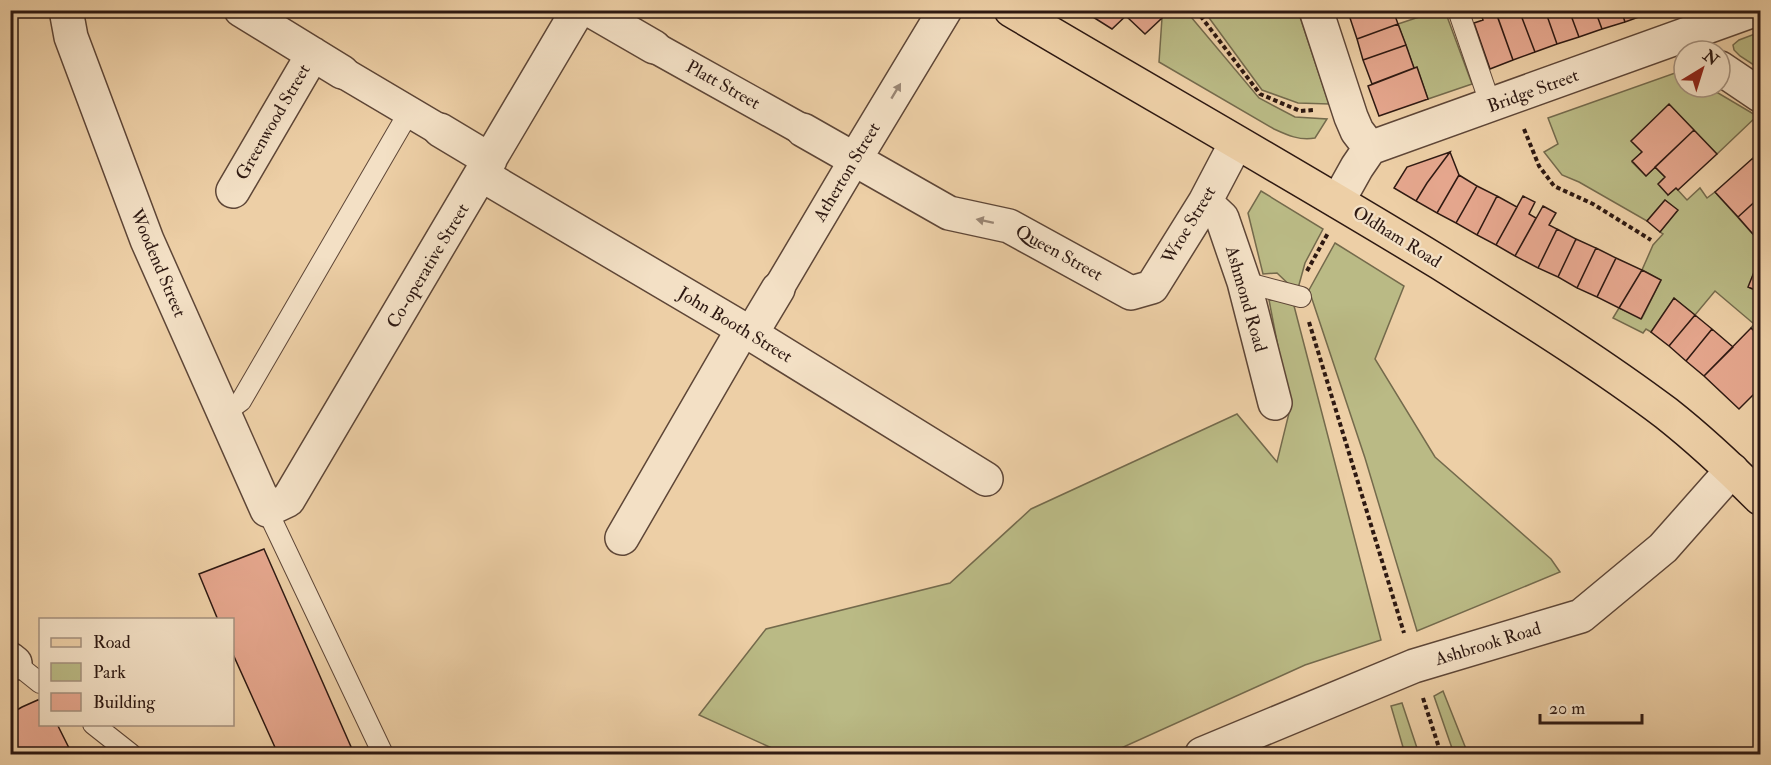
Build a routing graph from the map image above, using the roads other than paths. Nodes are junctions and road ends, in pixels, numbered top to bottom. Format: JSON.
{"nodes":[{"id":1,"x":66,"y":10,"type":"edge"},
{"id":2,"x":241,"y":10,"type":"edge"},
{"id":3,"x":578,"y":10,"type":"edge"},
{"id":4,"x":590,"y":10,"type":"edge"},
{"id":5,"x":945,"y":10,"type":"edge"},
{"id":6,"x":1011,"y":10,"type":"edge"},
{"id":7,"x":1316,"y":10,"type":"edge"},
{"id":8,"x":1458,"y":10,"type":"edge"},
{"id":9,"x":1754,"y":10,"type":"edge"},
{"id":10,"x":1703,"y":39,"type":"edge"},
{"id":11,"x":654,"y":46,"type":"joint"},
{"id":12,"x":1672,"y":50,"type":"edge"},
{"id":13,"x":313,"y":54,"type":"junction"},
{"id":14,"x":342,"y":72,"type":"joint"},
{"id":15,"x":1732,"y":76,"type":"edge"},
{"id":16,"x":1761,"y":95,"type":"edge"},
{"id":17,"x":1491,"y":106,"type":"junction"},
{"id":18,"x":410,"y":112,"type":"junction"},
{"id":19,"x":440,"y":130,"type":"joint"},
{"id":20,"x":803,"y":130,"type":"joint"},
{"id":21,"x":1236,"y":143,"type":"junction"},
{"id":22,"x":1370,"y":148,"type":"junction"},
{"id":23,"x":855,"y":159,"type":"junction"},
{"id":24,"x":486,"y":168,"type":"junction"},
{"id":25,"x":233,"y":191,"type":"dead end"},
{"id":26,"x":1338,"y":201,"type":"junction"},
{"id":27,"x":1205,"y":202,"type":"junction"},
{"id":28,"x":1244,"y":282,"type":"junction"},
{"id":29,"x":777,"y":288,"type":"joint"},
{"id":30,"x":1131,"y":293,"type":"joint"},
{"id":31,"x":1302,"y":297,"type":"road end"},
{"id":32,"x":747,"y":332,"type":"junction"},
{"id":33,"x":1275,"y":403,"type":"dead end"},
{"id":34,"x":223,"y":414,"type":"junction"},
{"id":35,"x":1732,"y":470,"type":"junction"},
{"id":36,"x":986,"y":479,"type":"dead end"},
{"id":37,"x":1761,"y":498,"type":"edge"},
{"id":38,"x":267,"y":510,"type":"junction"},
{"id":39,"x":622,"y":538,"type":"dead end"},
{"id":40,"x":13,"y":661,"type":"edge"},
{"id":41,"x":39,"y":682,"type":"edge"},
{"id":42,"x":96,"y":726,"type":"edge"},
{"id":43,"x":131,"y":754,"type":"edge"},
{"id":44,"x":383,"y":754,"type":"edge"},
{"id":45,"x":1202,"y":754,"type":"edge"}],
"edges":[{"from":1,"to":34,"type":"street","name":"Woodend Street"},
{"from":2,"to":13,"type":"street","name":"John Booth Street"},
{"from":3,"to":24,"type":"street","name":"Co-operative Street"},
{"from":4,"to":11,"type":"street","name":"Platt Street"},
{"from":23,"to":5,"type":"street","name":"Atherton Street","one_way":true},
{"from":6,"to":21,"type":"main road","name":"Oldham Road"},
{"from":7,"to":22,"type":"street"},
{"from":8,"to":17,"type":"lane"},
{"from":9,"to":10,"type":"street","name":"Bridge Street"},
{"from":11,"to":20,"type":"street","name":"Platt Street"},
{"from":12,"to":17,"type":"street","name":"Bridge Street"},
{"from":13,"to":14,"type":"street","name":"John Booth Street"},
{"from":13,"to":25,"type":"street","name":"Greenwood Street"},
{"from":14,"to":18,"type":"street","name":"John Booth Street"},
{"from":15,"to":16,"type":"street"},
{"from":17,"to":22,"type":"street","name":"Bridge Street"},
{"from":18,"to":19,"type":"street","name":"John Booth Street"},
{"from":18,"to":34,"type":"lane"},
{"from":19,"to":24,"type":"street","name":"John Booth Street"},
{"from":20,"to":23,"type":"street","name":"Platt Street"},
{"from":21,"to":26,"type":"main road","name":"Oldham Road"},
{"from":21,"to":27,"type":"street","name":"Wroe Street"},
{"from":22,"to":26,"type":"street"},
{"from":23,"to":29,"type":"street","name":"Atherton Street"},
{"from":30,"to":23,"type":"street","name":"Queen Street","one_way":true},
{"from":24,"to":32,"type":"street","name":"John Booth Street"},
{"from":24,"to":38,"type":"street","name":"Co-operative Street"},
{"from":26,"to":35,"type":"main road","name":"Oldham Road"},
{"from":27,"to":28,"type":"street","name":"Ashmond Road"},
{"from":27,"to":30,"type":"street","name":"Wroe Street"},
{"from":28,"to":31,"type":"lane"},
{"from":28,"to":33,"type":"street","name":"Ashmond Road"},
{"from":29,"to":32,"type":"street","name":"Atherton Street"},
{"from":32,"to":36,"type":"street","name":"John Booth Street"},
{"from":32,"to":39,"type":"street","name":"Atherton Street"},
{"from":34,"to":38,"type":"street","name":"Woodend Street"},
{"from":35,"to":37,"type":"main road","name":"Oldham Road"},
{"from":35,"to":45,"type":"street","name":"Ashbrook Road"},
{"from":38,"to":44,"type":"lane"},
{"from":40,"to":41,"type":"lane"},
{"from":42,"to":43,"type":"lane"}]}
